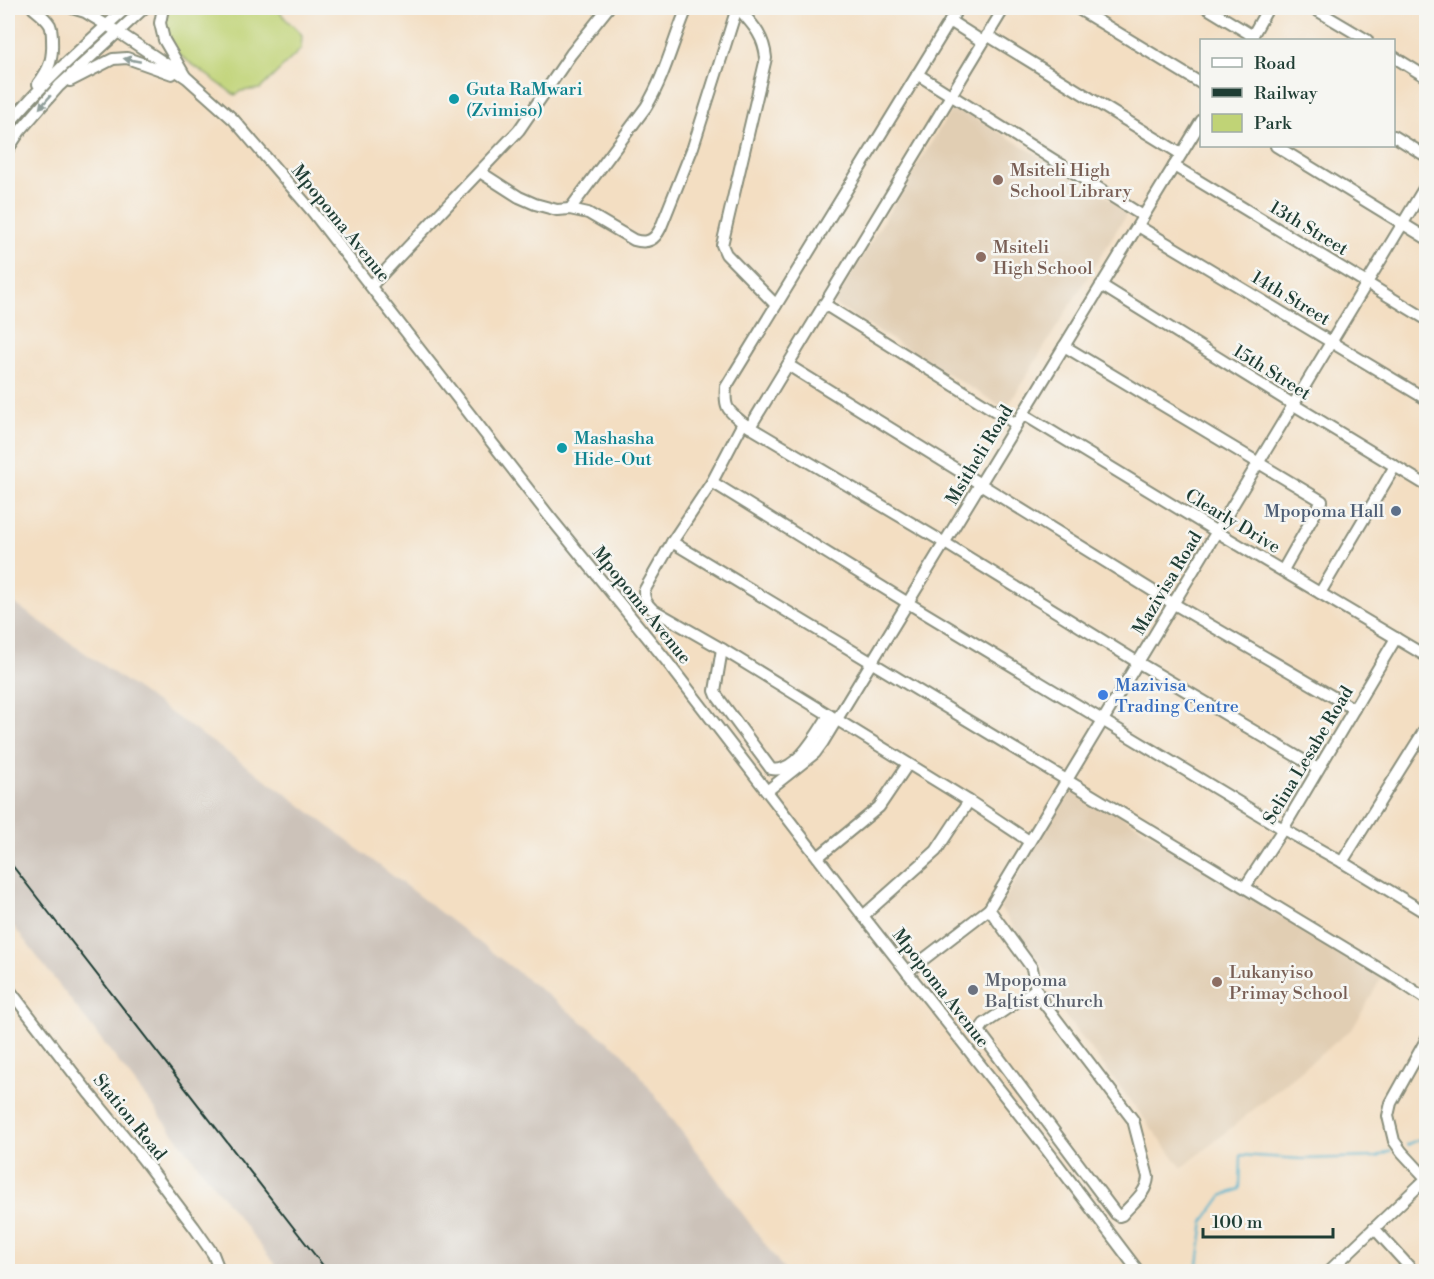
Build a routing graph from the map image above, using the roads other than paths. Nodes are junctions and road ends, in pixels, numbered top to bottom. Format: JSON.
{"nodes":[{"id":1,"x":33,"y":8,"type":"edge"},
{"id":2,"x":72,"y":8,"type":"edge"},
{"id":3,"x":126,"y":8,"type":"edge"},
{"id":4,"x":144,"y":8,"type":"edge"},
{"id":5,"x":163,"y":8,"type":"edge"},
{"id":6,"x":608,"y":8,"type":"edge"},
{"id":7,"x":687,"y":8,"type":"edge"},
{"id":8,"x":738,"y":8,"type":"edge"},
{"id":9,"x":958,"y":8,"type":"edge"},
{"id":10,"x":1004,"y":8,"type":"edge"},
{"id":11,"x":1077,"y":8,"type":"edge"},
{"id":12,"x":1207,"y":8,"type":"edge"},
{"id":13,"x":1268,"y":8,"type":"edge"},
{"id":14,"x":1313,"y":8,"type":"edge"},
{"id":15,"x":950,"y":21,"type":"junction"},
{"id":16,"x":106,"y":26,"type":"junction"},
{"id":17,"x":118,"y":32,"type":"junction"},
{"id":18,"x":985,"y":38,"type":"junction"},
{"id":19,"x":1251,"y":38,"type":"edge"},
{"id":20,"x":1365,"y":39,"type":"edge"},
{"id":21,"x":1395,"y":58,"type":"edge"},
{"id":22,"x":917,"y":74,"type":"junction"},
{"id":23,"x":1426,"y":77,"type":"edge"},
{"id":24,"x":187,"y":78,"type":"junction"},
{"id":25,"x":1200,"y":83,"type":"edge"},
{"id":26,"x":59,"y":86,"type":"junction"},
{"id":27,"x":950,"y":96,"type":"junction"},
{"id":28,"x":19,"y":111,"type":"junction"},
{"id":29,"x":1200,"y":123,"type":"edge"},
{"id":30,"x":8,"y":125,"type":"edge"},
{"id":31,"x":1395,"y":137,"type":"edge"},
{"id":32,"x":1278,"y":147,"type":"edge"},
{"id":33,"x":8,"y":149,"type":"edge"},
{"id":34,"x":1181,"y":154,"type":"junction"},
{"id":35,"x":1426,"y":156,"type":"edge"},
{"id":36,"x":1174,"y":166,"type":"junction"},
{"id":37,"x":480,"y":172,"type":"junction"},
{"id":38,"x":1426,"y":185,"type":"edge"},
{"id":39,"x":570,"y":208,"type":"junction"},
{"id":40,"x":1141,"y":221,"type":"junction"},
{"id":41,"x":1403,"y":224,"type":"junction"},
{"id":42,"x":1426,"y":238,"type":"edge"},
{"id":43,"x":1367,"y":283,"type":"junction"},
{"id":44,"x":1101,"y":285,"type":"junction"},
{"id":45,"x":371,"y":286,"type":"junction"},
{"id":46,"x":776,"y":304,"type":"junction"},
{"id":47,"x":824,"y":304,"type":"junction"},
{"id":48,"x":1426,"y":319,"type":"edge"},
{"id":49,"x":1331,"y":342,"type":"junction"},
{"id":50,"x":1064,"y":346,"type":"junction"},
{"id":51,"x":788,"y":365,"type":"junction"},
{"id":52,"x":1426,"y":399,"type":"edge"},
{"id":53,"x":1294,"y":405,"type":"junction"},
{"id":54,"x":1023,"y":414,"type":"junction"},
{"id":55,"x":1016,"y":424,"type":"junction"},
{"id":56,"x":747,"y":425,"type":"junction"},
{"id":57,"x":1258,"y":463,"type":"junction"},
{"id":58,"x":1395,"y":466,"type":"junction"},
{"id":59,"x":712,"y":482,"type":"junction"},
{"id":60,"x":980,"y":484,"type":"junction"},
{"id":61,"x":1426,"y":484,"type":"edge"},
{"id":62,"x":1217,"y":532,"type":"junction"},
{"id":63,"x":672,"y":542,"type":"junction"},
{"id":64,"x":945,"y":543,"type":"junction"},
{"id":65,"x":1283,"y":570,"type":"junction"},
{"id":66,"x":1320,"y":594,"type":"junction"},
{"id":67,"x":908,"y":603,"type":"junction"},
{"id":68,"x":1174,"y":604,"type":"junction"},
{"id":69,"x":1396,"y":638,"type":"junction"},
{"id":70,"x":722,"y":649,"type":"junction"},
{"id":71,"x":1426,"y":656,"type":"edge"},
{"id":72,"x":871,"y":662,"type":"junction"},
{"id":73,"x":1138,"y":663,"type":"junction"},
{"id":74,"x":1354,"y":709,"type":"junction"},
{"id":75,"x":833,"y":718,"type":"junction"},
{"id":76,"x":1103,"y":720,"type":"junction"},
{"id":77,"x":1426,"y":728,"type":"edge"},
{"id":78,"x":908,"y":764,"type":"junction"},
{"id":79,"x":1318,"y":769,"type":"junction"},
{"id":80,"x":1068,"y":780,"type":"junction"},
{"id":81,"x":767,"y":791,"type":"junction"},
{"id":82,"x":969,"y":801,"type":"junction"},
{"id":83,"x":1283,"y":829,"type":"junction"},
{"id":84,"x":1029,"y":842,"type":"junction"},
{"id":85,"x":819,"y":857,"type":"junction"},
{"id":86,"x":1342,"y":862,"type":"junction"},
{"id":87,"x":1245,"y":887,"type":"junction"},
{"id":88,"x":989,"y":909,"type":"junction"},
{"id":89,"x":1426,"y":914,"type":"edge"},
{"id":90,"x":863,"y":916,"type":"junction"},
{"id":91,"x":908,"y":972,"type":"junction"},
{"id":92,"x":8,"y":988,"type":"edge"},
{"id":93,"x":1036,"y":989,"type":"junction"},
{"id":94,"x":1426,"y":999,"type":"edge"},
{"id":95,"x":1426,"y":1040,"type":"edge"},
{"id":96,"x":1426,"y":1178,"type":"edge"},
{"id":97,"x":1374,"y":1228,"type":"junction"},
{"id":98,"x":220,"y":1272,"type":"edge"},
{"id":99,"x":1140,"y":1272,"type":"edge"},
{"id":100,"x":1328,"y":1272,"type":"edge"},
{"id":101,"x":1414,"y":1272,"type":"edge"}],
"edges":[{"from":1,"to":28,"type":"street"},
{"from":2,"to":16,"type":"street","name":"Mpopoma Avenue"},
{"from":3,"to":16,"type":"street"},
{"from":4,"to":17,"type":"street"},
{"from":5,"to":24,"type":"street"},
{"from":6,"to":37,"type":"street"},
{"from":7,"to":39,"type":"street"},
{"from":8,"to":39,"type":"street"},
{"from":8,"to":46,"type":"street"},
{"from":9,"to":15,"type":"street"},
{"from":10,"to":18,"type":"street"},
{"from":11,"to":25,"type":"street"},
{"from":12,"to":19,"type":"street"},
{"from":13,"to":19,"type":"street"},
{"from":14,"to":20,"type":"street"},
{"from":15,"to":18,"type":"street"},
{"from":15,"to":22,"type":"street"},
{"from":16,"to":17,"type":"street","name":"Mpopoma Avenue"},
{"from":16,"to":28,"type":"street"},
{"from":17,"to":24,"type":"street","name":"Mpopoma Avenue"},
{"from":17,"to":26,"type":"street"},
{"from":18,"to":27,"type":"street"},
{"from":18,"to":34,"type":"street"},
{"from":21,"to":23,"type":"street"},
{"from":22,"to":27,"type":"street","name":"14th Street"},
{"from":22,"to":46,"type":"street"},
{"from":24,"to":26,"type":"street","one_way":true},
{"from":24,"to":45,"type":"street","name":"Mpopoma Avenue"},
{"from":26,"to":33,"type":"street","one_way":true},
{"from":27,"to":40,"type":"street","name":"14th Street"},
{"from":27,"to":47,"type":"street"},
{"from":28,"to":30,"type":"street"},
{"from":29,"to":34,"type":"street","name":"Msitheli Road"},
{"from":31,"to":35,"type":"street"},
{"from":32,"to":41,"type":"street"},
{"from":34,"to":36,"type":"street","name":"Msitheli Road"},
{"from":36,"to":40,"type":"street","name":"Msitheli Road"},
{"from":36,"to":43,"type":"street","name":"13th Street"},
{"from":37,"to":39,"type":"street"},
{"from":37,"to":45,"type":"street"},
{"from":38,"to":41,"type":"street","name":"Mazivisa Road"},
{"from":40,"to":44,"type":"street","name":"Msitheli Road"},
{"from":40,"to":49,"type":"street","name":"14th Street"},
{"from":41,"to":42,"type":"street"},
{"from":41,"to":43,"type":"street","name":"Mazivisa Road"},
{"from":43,"to":48,"type":"street","name":"13th Street"},
{"from":43,"to":49,"type":"street","name":"Mazivisa Road"},
{"from":44,"to":50,"type":"street","name":"Msitheli Road"},
{"from":44,"to":53,"type":"street","name":"15th Street"},
{"from":45,"to":81,"type":"street","name":"Mpopoma Avenue"},
{"from":46,"to":56,"type":"street"},
{"from":47,"to":51,"type":"street"},
{"from":47,"to":55,"type":"street"},
{"from":49,"to":52,"type":"street","name":"14th Street"},
{"from":49,"to":53,"type":"street","name":"Mazivisa Road"},
{"from":50,"to":54,"type":"street","name":"Msitheli Road"},
{"from":50,"to":57,"type":"street"},
{"from":51,"to":56,"type":"street"},
{"from":51,"to":60,"type":"street"},
{"from":53,"to":57,"type":"street","name":"Mazivisa Road"},
{"from":53,"to":58,"type":"street","name":"15th Street"},
{"from":54,"to":55,"type":"street","name":"Msitheli Road"},
{"from":54,"to":62,"type":"street","name":"Clearly Drive"},
{"from":55,"to":60,"type":"street","name":"Msitheli Road"},
{"from":56,"to":59,"type":"street"},
{"from":56,"to":64,"type":"street"},
{"from":57,"to":62,"type":"street","name":"Mazivisa Road"},
{"from":57,"to":65,"type":"street"},
{"from":58,"to":61,"type":"street","name":"15th Street"},
{"from":58,"to":66,"type":"street"},
{"from":59,"to":63,"type":"street"},
{"from":59,"to":67,"type":"street"},
{"from":60,"to":64,"type":"street","name":"Msitheli Road"},
{"from":60,"to":68,"type":"street"},
{"from":62,"to":65,"type":"street","name":"Clearly Drive"},
{"from":62,"to":68,"type":"street","name":"Mazivisa Road"},
{"from":63,"to":70,"type":"street"},
{"from":63,"to":72,"type":"street"},
{"from":64,"to":67,"type":"street","name":"Msitheli Road"},
{"from":64,"to":73,"type":"street"},
{"from":65,"to":66,"type":"street","name":"Clearly Drive"},
{"from":66,"to":69,"type":"street","name":"Clearly Drive"},
{"from":67,"to":72,"type":"street","name":"Msitheli Road"},
{"from":67,"to":76,"type":"street"},
{"from":68,"to":73,"type":"street","name":"Mazivisa Road"},
{"from":68,"to":74,"type":"street"},
{"from":69,"to":71,"type":"street","name":"Clearly Drive"},
{"from":69,"to":74,"type":"street","name":"Selina Lesabe Road"},
{"from":70,"to":75,"type":"street"},
{"from":70,"to":75,"type":"street"},
{"from":72,"to":75,"type":"street","name":"Msitheli Road"},
{"from":72,"to":80,"type":"street"},
{"from":73,"to":76,"type":"street","name":"Mazivisa Road"},
{"from":73,"to":79,"type":"street"},
{"from":74,"to":79,"type":"street","name":"Selina Lesabe Road"},
{"from":75,"to":78,"type":"street"},
{"from":75,"to":81,"type":"street","name":"Msitheli Road"},
{"from":76,"to":80,"type":"street","name":"Mazivisa Road"},
{"from":76,"to":83,"type":"street"},
{"from":77,"to":86,"type":"street"},
{"from":78,"to":82,"type":"street"},
{"from":78,"to":85,"type":"street"},
{"from":79,"to":83,"type":"street","name":"Selina Lesabe Road"},
{"from":80,"to":84,"type":"street","name":"Mazivisa Road"},
{"from":80,"to":87,"type":"street"},
{"from":81,"to":85,"type":"street","name":"Mpopoma Avenue"},
{"from":82,"to":84,"type":"street"},
{"from":82,"to":90,"type":"street"},
{"from":83,"to":86,"type":"street"},
{"from":83,"to":87,"type":"street","name":"Selina Lesabe Road"},
{"from":84,"to":88,"type":"street","name":"Mazivisa Road"},
{"from":85,"to":90,"type":"street","name":"Mpopoma Avenue"},
{"from":86,"to":89,"type":"street"},
{"from":87,"to":94,"type":"street"},
{"from":88,"to":91,"type":"street","name":"Mazivisa Road"},
{"from":88,"to":93,"type":"street"},
{"from":90,"to":91,"type":"street","name":"Mpopoma Avenue"},
{"from":91,"to":99,"type":"street","name":"Mpopoma Avenue"},
{"from":92,"to":98,"type":"street","name":"Station Road"},
{"from":93,"to":93,"type":"street"},
{"from":95,"to":96,"type":"street"},
{"from":96,"to":97,"type":"street"},
{"from":97,"to":100,"type":"street"},
{"from":97,"to":101,"type":"street"}]}
